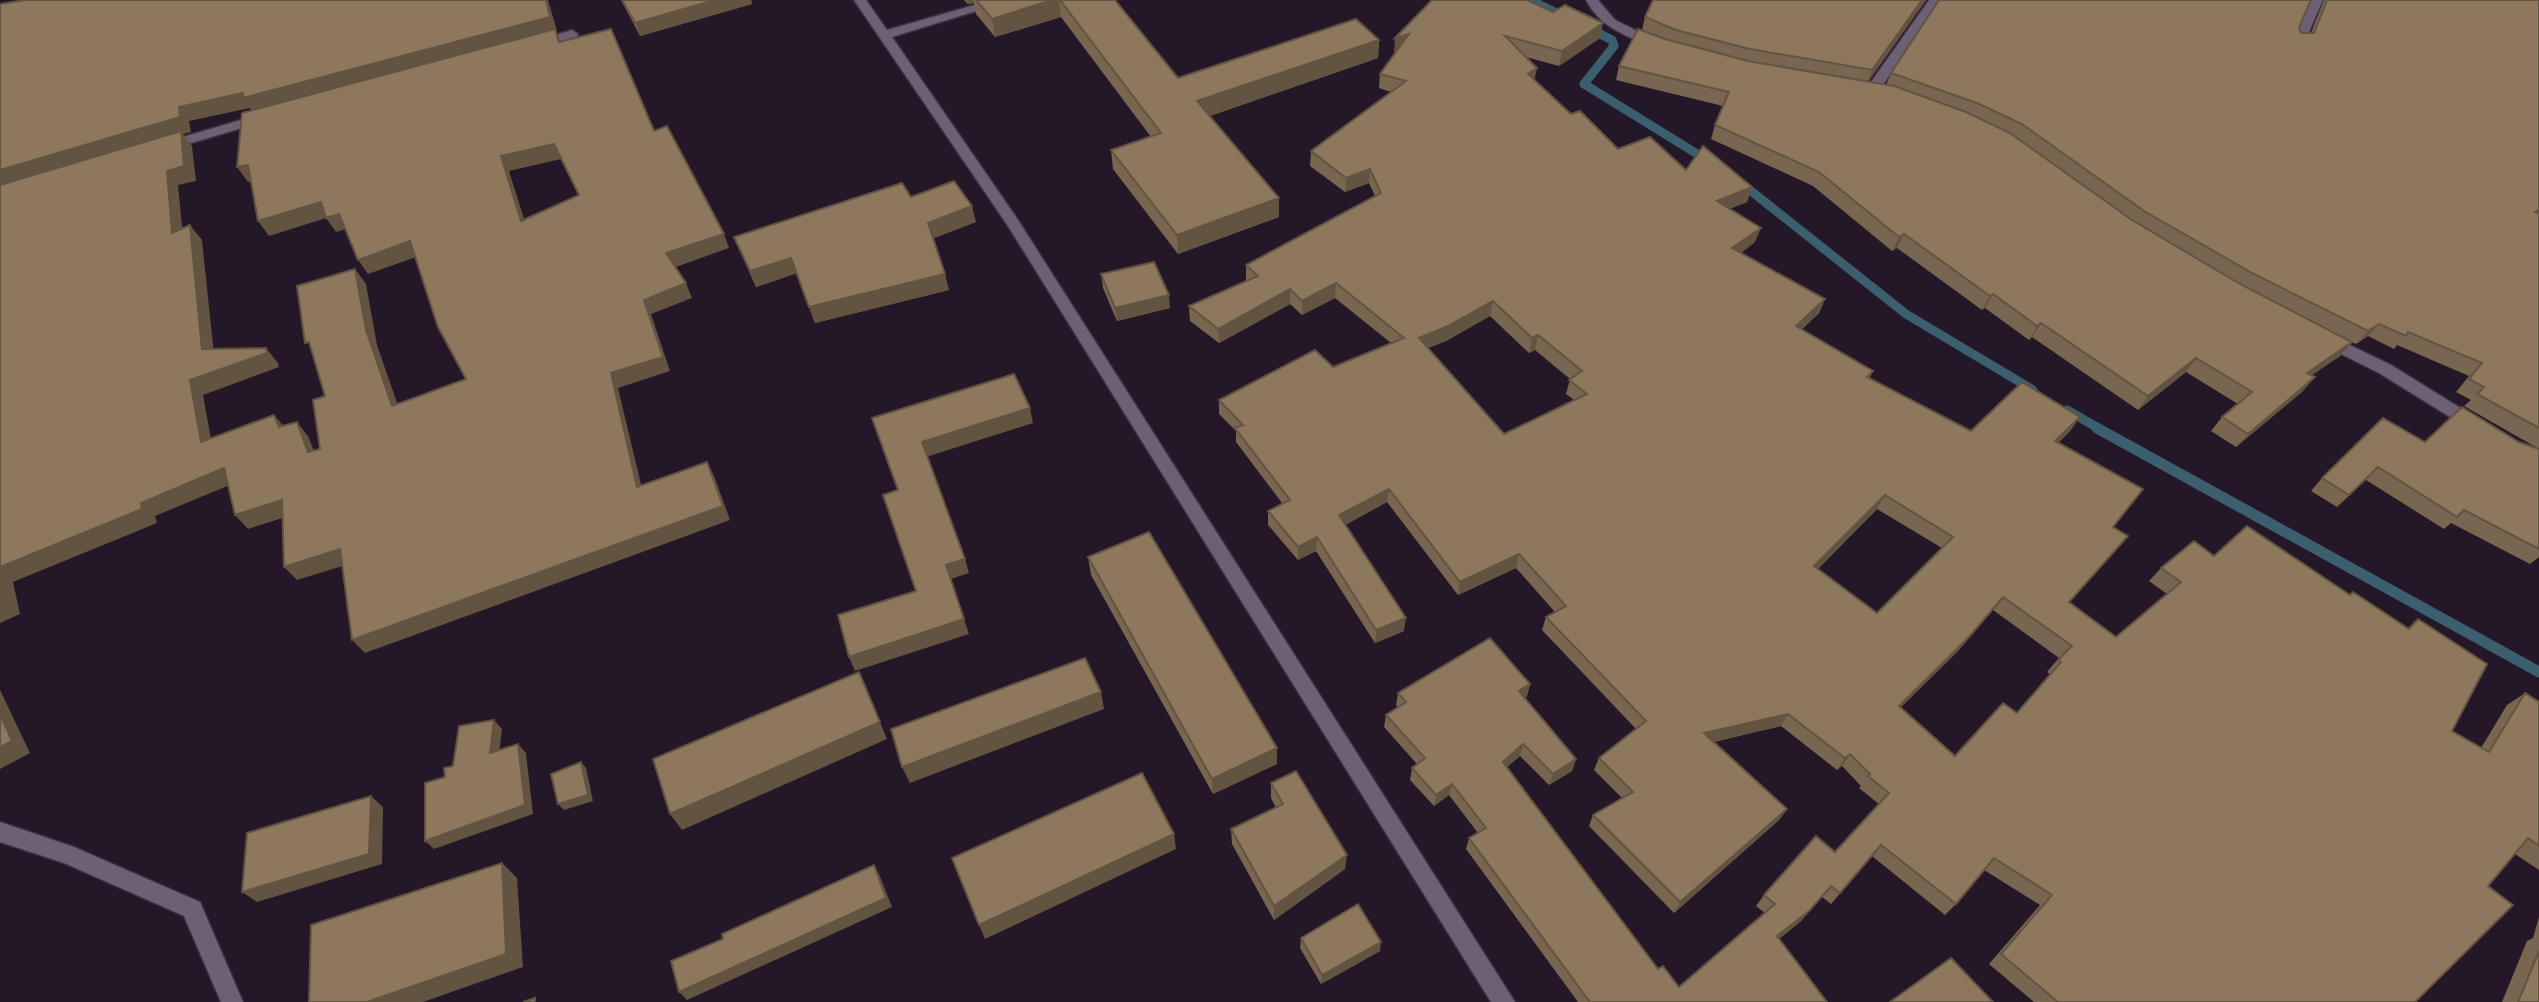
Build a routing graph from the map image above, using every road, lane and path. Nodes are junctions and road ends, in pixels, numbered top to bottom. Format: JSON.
{"nodes":[{"id":1,"x":860,"y":0,"type":"edge"},
{"id":2,"x":1006,"y":0,"type":"edge"},
{"id":3,"x":1592,"y":0,"type":"edge"},
{"id":4,"x":1935,"y":0,"type":"edge"},
{"id":5,"x":2317,"y":0,"type":"edge"},
{"id":6,"x":572,"y":34,"type":"dead end"},
{"id":7,"x":884,"y":35,"type":"junction"},
{"id":8,"x":2299,"y":41,"type":"edge"},
{"id":9,"x":522,"y":47,"type":"edge"},
{"id":10,"x":1667,"y":48,"type":"edge"},
{"id":11,"x":1892,"y":94,"type":"edge"},
{"id":12,"x":280,"y":112,"type":"edge"},
{"id":13,"x":151,"y":150,"type":"edge"},
{"id":14,"x":2310,"y":331,"type":"edge"},
{"id":15,"x":2488,"y":433,"type":"edge"},
{"id":16,"x":0,"y":832,"type":"edge"},
{"id":17,"x":232,"y":1002,"type":"edge"},
{"id":18,"x":1503,"y":1002,"type":"edge"}],
"edges":[{"from":1,"to":7,"type":"street"},
{"from":2,"to":7,"type":"street"},
{"from":3,"to":10,"type":"street"},
{"from":4,"to":11,"type":"street"},
{"from":5,"to":8,"type":"street"},
{"from":6,"to":9,"type":"street"},
{"from":7,"to":18,"type":"street"},
{"from":12,"to":13,"type":"street"},
{"from":14,"to":15,"type":"street"},
{"from":16,"to":17,"type":"street"}]}
